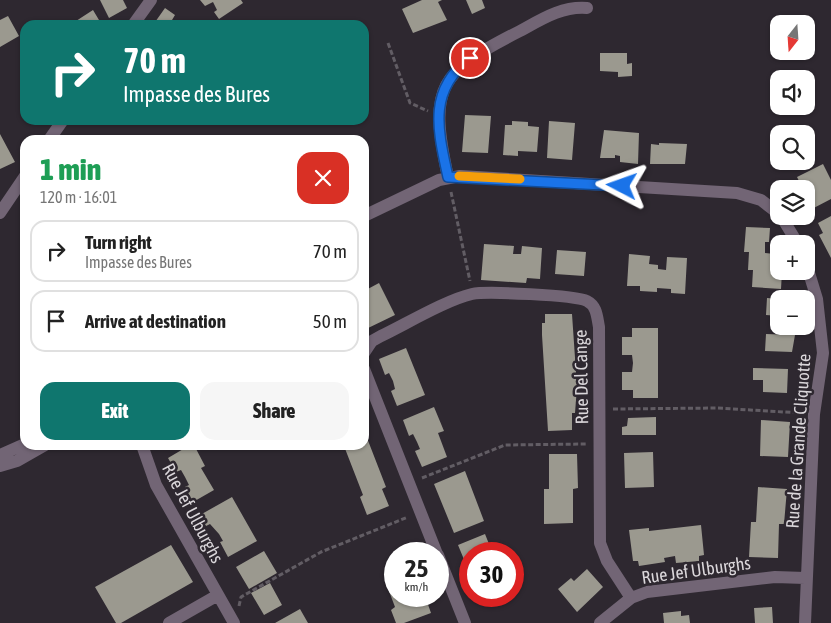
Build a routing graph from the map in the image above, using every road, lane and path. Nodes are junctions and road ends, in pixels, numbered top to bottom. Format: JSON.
{"nodes":[{"id":1,"x":151,"y":0,"type":"edge"},
{"id":2,"x":587,"y":8,"type":"dead end"},
{"id":3,"x":137,"y":20,"type":"edge"},
{"id":4,"x":388,"y":43,"type":"dead end"},
{"id":5,"x":438,"y":115,"type":"junction"},
{"id":6,"x":448,"y":177,"type":"junction"},
{"id":7,"x":20,"y":183,"type":"edge"},
{"id":8,"x":770,"y":207,"type":"edge"},
{"id":9,"x":0,"y":213,"type":"edge"},
{"id":10,"x":369,"y":214,"type":"edge"},
{"id":11,"x":811,"y":280,"type":"edge"},
{"id":12,"x":473,"y":294,"type":"junction"},
{"id":13,"x":369,"y":346,"type":"edge"},
{"id":14,"x":369,"y":382,"type":"edge"},
{"id":15,"x":600,"y":408,"type":"junction"},
{"id":16,"x":814,"y":414,"type":"junction"},
{"id":17,"x":600,"y":444,"type":"junction"},
{"id":18,"x":20,"y":446,"type":"edge"},
{"id":19,"x":35,"y":450,"type":"edge"},
{"id":20,"x":144,"y":450,"type":"edge"},
{"id":21,"x":0,"y":455,"type":"edge"},
{"id":22,"x":0,"y":466,"type":"edge"},
{"id":23,"x":409,"y":483,"type":"junction"},
{"id":24,"x":420,"y":512,"type":"junction"},
{"id":25,"x":432,"y":542,"type":"edge"},
{"id":26,"x":805,"y":578,"type":"junction"},
{"id":27,"x":449,"y":584,"type":"edge"},
{"id":28,"x":218,"y":595,"type":"junction"},
{"id":29,"x":631,"y":598,"type":"junction"},
{"id":30,"x":228,"y":619,"type":"edge"},
{"id":31,"x":169,"y":623,"type":"edge"},
{"id":32,"x":465,"y":623,"type":"edge"},
{"id":33,"x":600,"y":623,"type":"edge"},
{"id":34,"x":805,"y":623,"type":"edge"}],
"edges":[{"from":1,"to":3,"type":"street"},
{"from":2,"to":5,"type":"street"},
{"from":4,"to":5,"type":"path"},
{"from":5,"to":6,"type":"street"},
{"from":6,"to":8,"type":"street"},
{"from":6,"to":10,"type":"street"},
{"from":6,"to":12,"type":"path"},
{"from":7,"to":9,"type":"street"},
{"from":11,"to":16,"type":"street","name":"Rue de la Grande Cliquotte"},
{"from":12,"to":13,"type":"street","name":"Rue Del Cange"},
{"from":12,"to":15,"type":"street","name":"Rue Del Cange"},
{"from":14,"to":23,"type":"street"},
{"from":15,"to":16,"type":"path"},
{"from":15,"to":17,"type":"street","name":"Rue Del Cange"},
{"from":16,"to":26,"type":"street","name":"Rue de la Grande Cliquotte"},
{"from":17,"to":23,"type":"path"},
{"from":17,"to":29,"type":"street","name":"Rue Del Cange"},
{"from":18,"to":21,"type":"street"},
{"from":19,"to":22,"type":"street"},
{"from":20,"to":28,"type":"street","name":"Rue Jef Ulburghs"},
{"from":23,"to":24,"type":"street"},
{"from":24,"to":25,"type":"street"},
{"from":24,"to":30,"type":"path"},
{"from":26,"to":29,"type":"street","name":"Rue Jef Ulburghs"},
{"from":26,"to":34,"type":"street","name":"Rue de la Grande Cliquotte"},
{"from":27,"to":32,"type":"street"},
{"from":28,"to":30,"type":"street","name":"Rue Jef Ulburghs"},
{"from":28,"to":31,"type":"street"},
{"from":29,"to":33,"type":"street","name":"Rue Jef Ulburghs"}]}
